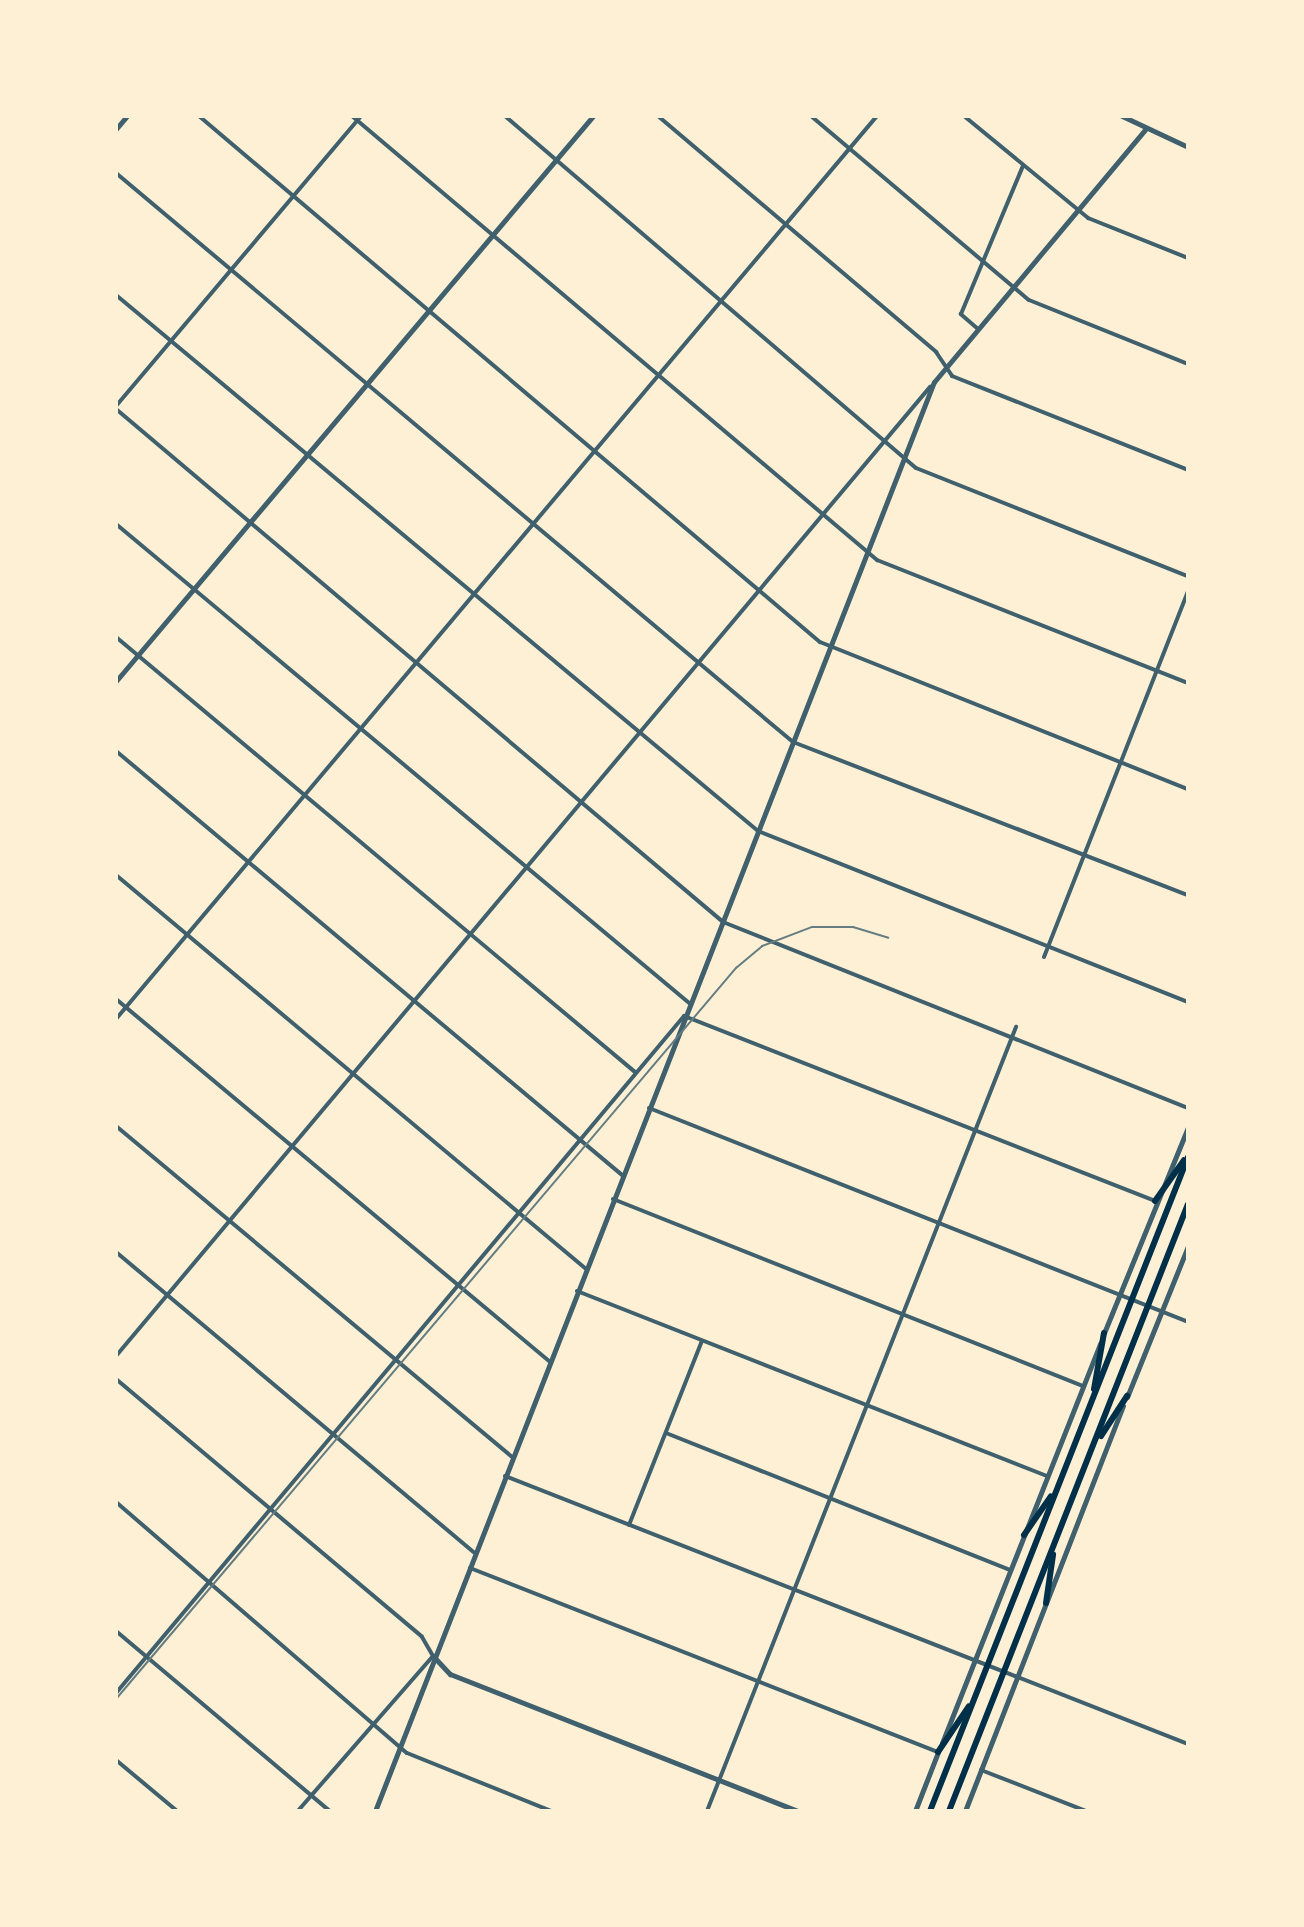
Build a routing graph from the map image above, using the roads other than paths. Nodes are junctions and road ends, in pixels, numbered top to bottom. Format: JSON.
{"nodes":[{"id":1,"x":127,"y":116,"type":"edge"},
{"id":2,"x":199,"y":116,"type":"edge"},
{"id":3,"x":352,"y":116,"type":"edge"},
{"id":4,"x":505,"y":116,"type":"edge"},
{"id":5,"x":593,"y":116,"type":"edge"},
{"id":6,"x":658,"y":116,"type":"edge"},
{"id":7,"x":811,"y":116,"type":"edge"},
{"id":8,"x":877,"y":116,"type":"edge"},
{"id":9,"x":964,"y":116,"type":"edge"},
{"id":10,"x":1122,"y":116,"type":"edge"},
{"id":11,"x":359,"y":118,"type":"edge"},
{"id":12,"x":116,"y":129,"type":"edge"},
{"id":13,"x":1145,"y":130,"type":"junction"},
{"id":14,"x":1188,"y":147,"type":"edge"},
{"id":15,"x":849,"y":149,"type":"junction"},
{"id":16,"x":556,"y":159,"type":"junction"},
{"id":17,"x":1023,"y":166,"type":"junction"},
{"id":18,"x":116,"y":173,"type":"edge"},
{"id":19,"x":293,"y":196,"type":"junction"},
{"id":20,"x":1078,"y":211,"type":"junction"},
{"id":21,"x":785,"y":224,"type":"junction"},
{"id":22,"x":492,"y":235,"type":"junction"},
{"id":23,"x":1188,"y":258,"type":"edge"},
{"id":24,"x":984,"y":263,"type":"junction"},
{"id":25,"x":231,"y":270,"type":"junction"},
{"id":26,"x":1012,"y":289,"type":"junction"},
{"id":27,"x":116,"y":295,"type":"edge"},
{"id":28,"x":721,"y":299,"type":"junction"},
{"id":29,"x":428,"y":310,"type":"junction"},
{"id":30,"x":978,"y":329,"type":"junction"},
{"id":31,"x":170,"y":341,"type":"junction"},
{"id":32,"x":1188,"y":364,"type":"edge"},
{"id":33,"x":947,"y":366,"type":"junction"},
{"id":34,"x":657,"y":374,"type":"junction"},
{"id":35,"x":934,"y":382,"type":"junction"},
{"id":36,"x":365,"y":384,"type":"junction"},
{"id":37,"x":116,"y":407,"type":"edge"},
{"id":38,"x":886,"y":439,"type":"junction"},
{"id":39,"x":593,"y":450,"type":"junction"},
{"id":40,"x":306,"y":455,"type":"junction"},
{"id":41,"x":905,"y":460,"type":"junction"},
{"id":42,"x":1188,"y":470,"type":"edge"},
{"id":43,"x":822,"y":515,"type":"junction"},
{"id":44,"x":250,"y":522,"type":"junction"},
{"id":45,"x":116,"y":524,"type":"edge"},
{"id":46,"x":531,"y":524,"type":"junction"},
{"id":47,"x":868,"y":553,"type":"junction"},
{"id":48,"x":1188,"y":576,"type":"edge"},
{"id":49,"x":194,"y":588,"type":"junction"},
{"id":50,"x":759,"y":590,"type":"junction"},
{"id":51,"x":1188,"y":591,"type":"edge"},
{"id":52,"x":472,"y":594,"type":"junction"},
{"id":53,"x":116,"y":637,"type":"edge"},
{"id":54,"x":831,"y":647,"type":"junction"},
{"id":55,"x":138,"y":655,"type":"junction"},
{"id":56,"x":416,"y":661,"type":"junction"},
{"id":57,"x":696,"y":664,"type":"junction"},
{"id":58,"x":1157,"y":670,"type":"junction"},
{"id":59,"x":116,"y":681,"type":"edge"},
{"id":60,"x":1188,"y":683,"type":"edge"},
{"id":61,"x":360,"y":728,"type":"junction"},
{"id":62,"x":638,"y":733,"type":"junction"},
{"id":63,"x":793,"y":742,"type":"junction"},
{"id":64,"x":116,"y":751,"type":"edge"},
{"id":65,"x":1120,"y":762,"type":"junction"},
{"id":66,"x":1188,"y":789,"type":"edge"},
{"id":67,"x":304,"y":795,"type":"junction"},
{"id":68,"x":582,"y":800,"type":"junction"},
{"id":69,"x":758,"y":831,"type":"junction"},
{"id":70,"x":1084,"y":854,"type":"junction"},
{"id":71,"x":248,"y":861,"type":"junction"},
{"id":72,"x":526,"y":867,"type":"junction"},
{"id":73,"x":116,"y":875,"type":"edge"},
{"id":74,"x":1188,"y":895,"type":"edge"},
{"id":75,"x":723,"y":922,"type":"junction"},
{"id":76,"x":470,"y":934,"type":"junction"},
{"id":77,"x":186,"y":935,"type":"junction"},
{"id":78,"x":1048,"y":947,"type":"junction"},
{"id":79,"x":1044,"y":957,"type":"dead end"},
{"id":80,"x":116,"y":999,"type":"edge"},
{"id":81,"x":414,"y":1000,"type":"junction"},
{"id":82,"x":1188,"y":1002,"type":"edge"},
{"id":83,"x":689,"y":1003,"type":"junction"},
{"id":84,"x":125,"y":1007,"type":"junction"},
{"id":85,"x":684,"y":1016,"type":"junction"},
{"id":86,"x":116,"y":1019,"type":"edge"},
{"id":87,"x":1016,"y":1027,"type":"dead end"},
{"id":88,"x":1011,"y":1038,"type":"junction"},
{"id":89,"x":635,"y":1072,"type":"junction"},
{"id":90,"x":352,"y":1074,"type":"junction"},
{"id":91,"x":649,"y":1108,"type":"junction"},
{"id":92,"x":1188,"y":1108,"type":"edge"},
{"id":93,"x":116,"y":1126,"type":"edge"},
{"id":94,"x":1188,"y":1127,"type":"edge"},
{"id":95,"x":975,"y":1130,"type":"junction"},
{"id":96,"x":578,"y":1139,"type":"junction"},
{"id":97,"x":291,"y":1147,"type":"junction"},
{"id":98,"x":1188,"y":1156,"type":"edge"},
{"id":99,"x":622,"y":1175,"type":"junction"},
{"id":100,"x":613,"y":1199,"type":"junction"},
{"id":101,"x":1155,"y":1201,"type":"junction"},
{"id":102,"x":1188,"y":1204,"type":"edge"},
{"id":103,"x":516,"y":1211,"type":"junction"},
{"id":104,"x":229,"y":1221,"type":"junction"},
{"id":105,"x":939,"y":1222,"type":"junction"},
{"id":106,"x":1188,"y":1246,"type":"edge"},
{"id":107,"x":116,"y":1252,"type":"edge"},
{"id":108,"x":586,"y":1269,"type":"junction"},
{"id":109,"x":456,"y":1285,"type":"junction"},
{"id":110,"x":577,"y":1291,"type":"junction"},
{"id":111,"x":1119,"y":1294,"type":"junction"},
{"id":112,"x":167,"y":1295,"type":"junction"},
{"id":113,"x":1132,"y":1300,"type":"junction"},
{"id":114,"x":1148,"y":1306,"type":"junction"},
{"id":115,"x":1161,"y":1311,"type":"junction"},
{"id":116,"x":903,"y":1314,"type":"junction"},
{"id":117,"x":1188,"y":1322,"type":"edge"},
{"id":118,"x":1104,"y":1333,"type":"junction"},
{"id":119,"x":702,"y":1341,"type":"junction"},
{"id":120,"x":116,"y":1356,"type":"edge"},
{"id":121,"x":395,"y":1360,"type":"junction"},
{"id":122,"x":549,"y":1361,"type":"junction"},
{"id":123,"x":116,"y":1379,"type":"edge"},
{"id":124,"x":1083,"y":1386,"type":"junction"},
{"id":125,"x":1127,"y":1396,"type":"junction"},
{"id":126,"x":1091,"y":1403,"type":"junction"},
{"id":127,"x":867,"y":1406,"type":"junction"},
{"id":128,"x":666,"y":1433,"type":"junction"},
{"id":129,"x":333,"y":1434,"type":"junction"},
{"id":130,"x":1092,"y":1449,"type":"junction"},
{"id":131,"x":511,"y":1456,"type":"junction"},
{"id":132,"x":504,"y":1475,"type":"junction"},
{"id":133,"x":1047,"y":1476,"type":"junction"},
{"id":134,"x":1058,"y":1487,"type":"junction"},
{"id":135,"x":831,"y":1498,"type":"junction"},
{"id":136,"x":116,"y":1502,"type":"edge"},
{"id":137,"x":270,"y":1507,"type":"junction"},
{"id":138,"x":629,"y":1525,"type":"junction"},
{"id":139,"x":1024,"y":1535,"type":"junction"},
{"id":140,"x":1054,"y":1544,"type":"junction"},
{"id":141,"x":474,"y":1552,"type":"junction"},
{"id":142,"x":468,"y":1567,"type":"junction"},
{"id":143,"x":1010,"y":1570,"type":"junction"},
{"id":144,"x":210,"y":1581,"type":"junction"},
{"id":145,"x":794,"y":1589,"type":"junction"},
{"id":146,"x":1046,"y":1603,"type":"junction"},
{"id":147,"x":116,"y":1631,"type":"edge"},
{"id":148,"x":433,"y":1656,"type":"junction"},
{"id":149,"x":147,"y":1657,"type":"junction"},
{"id":150,"x":974,"y":1660,"type":"junction"},
{"id":151,"x":988,"y":1665,"type":"junction"},
{"id":152,"x":1004,"y":1671,"type":"junction"},
{"id":153,"x":1018,"y":1677,"type":"junction"},
{"id":154,"x":758,"y":1681,"type":"junction"},
{"id":155,"x":116,"y":1693,"type":"edge"},
{"id":156,"x":976,"y":1696,"type":"junction"},
{"id":157,"x":375,"y":1719,"type":"junction"},
{"id":158,"x":400,"y":1744,"type":"junction"},
{"id":159,"x":1188,"y":1744,"type":"edge"},
{"id":160,"x":938,"y":1752,"type":"junction"},
{"id":161,"x":116,"y":1760,"type":"edge"},
{"id":162,"x":981,"y":1770,"type":"junction"},
{"id":163,"x":719,"y":1780,"type":"junction"},
{"id":164,"x":311,"y":1795,"type":"junction"},
{"id":165,"x":177,"y":1811,"type":"edge"},
{"id":166,"x":298,"y":1811,"type":"edge"},
{"id":167,"x":330,"y":1811,"type":"edge"},
{"id":168,"x":375,"y":1811,"type":"edge"},
{"id":169,"x":551,"y":1811,"type":"edge"},
{"id":170,"x":707,"y":1811,"type":"edge"},
{"id":171,"x":798,"y":1811,"type":"edge"},
{"id":172,"x":915,"y":1811,"type":"edge"},
{"id":173,"x":930,"y":1811,"type":"edge"},
{"id":174,"x":949,"y":1811,"type":"edge"},
{"id":175,"x":965,"y":1811,"type":"edge"},
{"id":176,"x":1086,"y":1811,"type":"edge"}],
"edges":[{"from":1,"to":12,"type":"street"},
{"from":2,"to":19,"type":"street"},
{"from":3,"to":11,"type":"street"},
{"from":4,"to":16,"type":"street"},
{"from":5,"to":16,"type":"street"},
{"from":6,"to":21,"type":"street"},
{"from":7,"to":15,"type":"street"},
{"from":8,"to":15,"type":"street"},
{"from":9,"to":17,"type":"street"},
{"from":10,"to":13,"type":"street"},
{"from":11,"to":19,"type":"street"},
{"from":11,"to":22,"type":"street"},
{"from":13,"to":14,"type":"street"},
{"from":13,"to":20,"type":"street"},
{"from":15,"to":21,"type":"street"},
{"from":15,"to":24,"type":"street"},
{"from":16,"to":22,"type":"street"},
{"from":16,"to":28,"type":"street"},
{"from":17,"to":20,"type":"street"},
{"from":17,"to":24,"type":"street"},
{"from":18,"to":25,"type":"street"},
{"from":19,"to":25,"type":"street"},
{"from":19,"to":29,"type":"street"},
{"from":20,"to":23,"type":"street"},
{"from":20,"to":26,"type":"street"},
{"from":21,"to":28,"type":"street"},
{"from":21,"to":33,"type":"street"},
{"from":22,"to":29,"type":"street"},
{"from":22,"to":34,"type":"street"},
{"from":24,"to":26,"type":"street"},
{"from":24,"to":30,"type":"street"},
{"from":25,"to":31,"type":"street"},
{"from":25,"to":36,"type":"street"},
{"from":26,"to":30,"type":"street"},
{"from":26,"to":32,"type":"street"},
{"from":27,"to":31,"type":"street"},
{"from":28,"to":34,"type":"street"},
{"from":28,"to":38,"type":"street"},
{"from":29,"to":36,"type":"street"},
{"from":29,"to":39,"type":"street"},
{"from":30,"to":33,"type":"street"},
{"from":31,"to":37,"type":"street"},
{"from":31,"to":40,"type":"street"},
{"from":33,"to":35,"type":"street"},
{"from":33,"to":42,"type":"street"},
{"from":34,"to":39,"type":"street"},
{"from":34,"to":43,"type":"street"},
{"from":35,"to":38,"type":"street"},
{"from":35,"to":41,"type":"street"},
{"from":36,"to":40,"type":"street"},
{"from":36,"to":46,"type":"street"},
{"from":37,"to":44,"type":"street"},
{"from":38,"to":41,"type":"street"},
{"from":38,"to":43,"type":"street"},
{"from":39,"to":46,"type":"street"},
{"from":39,"to":50,"type":"street"},
{"from":40,"to":44,"type":"street"},
{"from":40,"to":52,"type":"street"},
{"from":41,"to":47,"type":"street"},
{"from":41,"to":48,"type":"street"},
{"from":43,"to":47,"type":"street"},
{"from":43,"to":50,"type":"street"},
{"from":44,"to":49,"type":"street"},
{"from":44,"to":56,"type":"street"},
{"from":45,"to":49,"type":"street"},
{"from":46,"to":52,"type":"street"},
{"from":46,"to":57,"type":"street"},
{"from":47,"to":54,"type":"street"},
{"from":47,"to":58,"type":"street"},
{"from":49,"to":55,"type":"street"},
{"from":49,"to":61,"type":"street"},
{"from":50,"to":54,"type":"street"},
{"from":50,"to":57,"type":"street"},
{"from":51,"to":58,"type":"street"},
{"from":52,"to":56,"type":"street"},
{"from":52,"to":62,"type":"street"},
{"from":53,"to":55,"type":"street"},
{"from":54,"to":63,"type":"street"},
{"from":54,"to":65,"type":"street"},
{"from":55,"to":59,"type":"street"},
{"from":55,"to":67,"type":"street"},
{"from":56,"to":61,"type":"street"},
{"from":56,"to":68,"type":"street"},
{"from":57,"to":62,"type":"street"},
{"from":57,"to":63,"type":"street"},
{"from":58,"to":60,"type":"street"},
{"from":58,"to":65,"type":"street"},
{"from":61,"to":67,"type":"street"},
{"from":61,"to":72,"type":"street"},
{"from":62,"to":68,"type":"street"},
{"from":62,"to":69,"type":"street"},
{"from":63,"to":69,"type":"street"},
{"from":63,"to":70,"type":"street"},
{"from":64,"to":71,"type":"street"},
{"from":65,"to":66,"type":"street"},
{"from":65,"to":70,"type":"street"},
{"from":67,"to":71,"type":"street"},
{"from":67,"to":76,"type":"street"},
{"from":68,"to":72,"type":"street"},
{"from":68,"to":75,"type":"street"},
{"from":69,"to":75,"type":"street"},
{"from":69,"to":78,"type":"street"},
{"from":70,"to":74,"type":"street"},
{"from":70,"to":78,"type":"street"},
{"from":71,"to":77,"type":"street"},
{"from":71,"to":81,"type":"street"},
{"from":72,"to":76,"type":"street"},
{"from":72,"to":83,"type":"street"},
{"from":73,"to":77,"type":"street"},
{"from":75,"to":83,"type":"street"},
{"from":75,"to":88,"type":"street"},
{"from":76,"to":81,"type":"street"},
{"from":76,"to":89,"type":"street"},
{"from":77,"to":84,"type":"street"},
{"from":77,"to":90,"type":"street"},
{"from":78,"to":79,"type":"street"},
{"from":78,"to":82,"type":"street"},
{"from":80,"to":84,"type":"street"},
{"from":81,"to":90,"type":"street"},
{"from":81,"to":96,"type":"street"},
{"from":83,"to":85,"type":"street"},
{"from":84,"to":86,"type":"street"},
{"from":84,"to":97,"type":"street"},
{"from":85,"to":89,"type":"street"},
{"from":85,"to":91,"type":"street"},
{"from":85,"to":95,"type":"street"},
{"from":87,"to":88,"type":"street"},
{"from":88,"to":92,"type":"street"},
{"from":88,"to":95,"type":"street"},
{"from":89,"to":96,"type":"street"},
{"from":90,"to":97,"type":"street"},
{"from":90,"to":103,"type":"street"},
{"from":91,"to":99,"type":"street"},
{"from":91,"to":105,"type":"street"},
{"from":93,"to":104,"type":"street"},
{"from":94,"to":101,"type":"street"},
{"from":95,"to":101,"type":"street"},
{"from":95,"to":105,"type":"street"},
{"from":96,"to":99,"type":"street"},
{"from":96,"to":103,"type":"street"},
{"from":97,"to":104,"type":"street"},
{"from":97,"to":109,"type":"street"},
{"from":98,"to":101,"type":"highway"},
{"from":98,"to":113,"type":"highway"},
{"from":99,"to":100,"type":"street"},
{"from":100,"to":108,"type":"street"},
{"from":100,"to":116,"type":"street"},
{"from":101,"to":111,"type":"street"},
{"from":102,"to":114,"type":"highway"},
{"from":103,"to":108,"type":"street"},
{"from":103,"to":109,"type":"street"},
{"from":104,"to":112,"type":"street"},
{"from":104,"to":121,"type":"street"},
{"from":105,"to":111,"type":"street"},
{"from":105,"to":116,"type":"street"},
{"from":106,"to":115,"type":"street"},
{"from":107,"to":112,"type":"street"},
{"from":108,"to":110,"type":"street"},
{"from":109,"to":121,"type":"street"},
{"from":109,"to":122,"type":"street"},
{"from":110,"to":119,"type":"street"},
{"from":110,"to":122,"type":"street"},
{"from":111,"to":113,"type":"street"},
{"from":111,"to":118,"type":"street"},
{"from":112,"to":120,"type":"street"},
{"from":112,"to":129,"type":"street"},
{"from":113,"to":114,"type":"street"},
{"from":113,"to":126,"type":"highway"},
{"from":114,"to":115,"type":"street"},
{"from":114,"to":130,"type":"highway"},
{"from":115,"to":117,"type":"street"},
{"from":115,"to":125,"type":"street"},
{"from":116,"to":124,"type":"street"},
{"from":116,"to":127,"type":"street"},
{"from":118,"to":124,"type":"street"},
{"from":118,"to":126,"type":"highway"},
{"from":119,"to":127,"type":"street"},
{"from":119,"to":128,"type":"street"},
{"from":121,"to":129,"type":"street"},
{"from":121,"to":131,"type":"street"},
{"from":122,"to":131,"type":"street"},
{"from":123,"to":137,"type":"street"},
{"from":124,"to":133,"type":"street"},
{"from":125,"to":130,"type":"highway"},
{"from":125,"to":146,"type":"street"},
{"from":126,"to":134,"type":"highway"},
{"from":127,"to":133,"type":"street"},
{"from":127,"to":135,"type":"street"},
{"from":128,"to":135,"type":"street"},
{"from":128,"to":138,"type":"street"},
{"from":129,"to":137,"type":"street"},
{"from":129,"to":141,"type":"street"},
{"from":130,"to":140,"type":"highway"},
{"from":131,"to":132,"type":"street"},
{"from":132,"to":138,"type":"street"},
{"from":132,"to":141,"type":"street"},
{"from":133,"to":139,"type":"street"},
{"from":134,"to":139,"type":"highway"},
{"from":134,"to":151,"type":"highway"},
{"from":135,"to":143,"type":"street"},
{"from":135,"to":145,"type":"street"},
{"from":136,"to":144,"type":"street"},
{"from":137,"to":144,"type":"street"},
{"from":137,"to":148,"type":"street"},
{"from":138,"to":145,"type":"street"},
{"from":139,"to":143,"type":"street"},
{"from":140,"to":146,"type":"highway"},
{"from":140,"to":152,"type":"highway"},
{"from":141,"to":142,"type":"street"},
{"from":142,"to":148,"type":"street"},
{"from":142,"to":154,"type":"street"},
{"from":143,"to":150,"type":"street"},
{"from":144,"to":149,"type":"street"},
{"from":144,"to":157,"type":"street"},
{"from":145,"to":150,"type":"street"},
{"from":145,"to":154,"type":"street"},
{"from":146,"to":153,"type":"street"},
{"from":147,"to":149,"type":"street"},
{"from":148,"to":157,"type":"street"},
{"from":148,"to":158,"type":"street"},
{"from":148,"to":163,"type":"street"},
{"from":149,"to":155,"type":"street"},
{"from":149,"to":164,"type":"street"},
{"from":150,"to":151,"type":"street"},
{"from":150,"to":160,"type":"street"},
{"from":151,"to":152,"type":"street"},
{"from":151,"to":156,"type":"highway"},
{"from":152,"to":153,"type":"street"},
{"from":152,"to":174,"type":"highway"},
{"from":153,"to":159,"type":"street"},
{"from":153,"to":162,"type":"street"},
{"from":154,"to":160,"type":"street"},
{"from":154,"to":163,"type":"street"},
{"from":156,"to":160,"type":"highway"},
{"from":156,"to":173,"type":"highway"},
{"from":157,"to":158,"type":"street"},
{"from":157,"to":164,"type":"street"},
{"from":158,"to":168,"type":"street"},
{"from":158,"to":169,"type":"street"},
{"from":160,"to":172,"type":"street"},
{"from":161,"to":165,"type":"street"},
{"from":162,"to":175,"type":"street"},
{"from":162,"to":176,"type":"street"},
{"from":163,"to":170,"type":"street"},
{"from":163,"to":171,"type":"street"},
{"from":164,"to":166,"type":"street"},
{"from":164,"to":167,"type":"street"}]}
